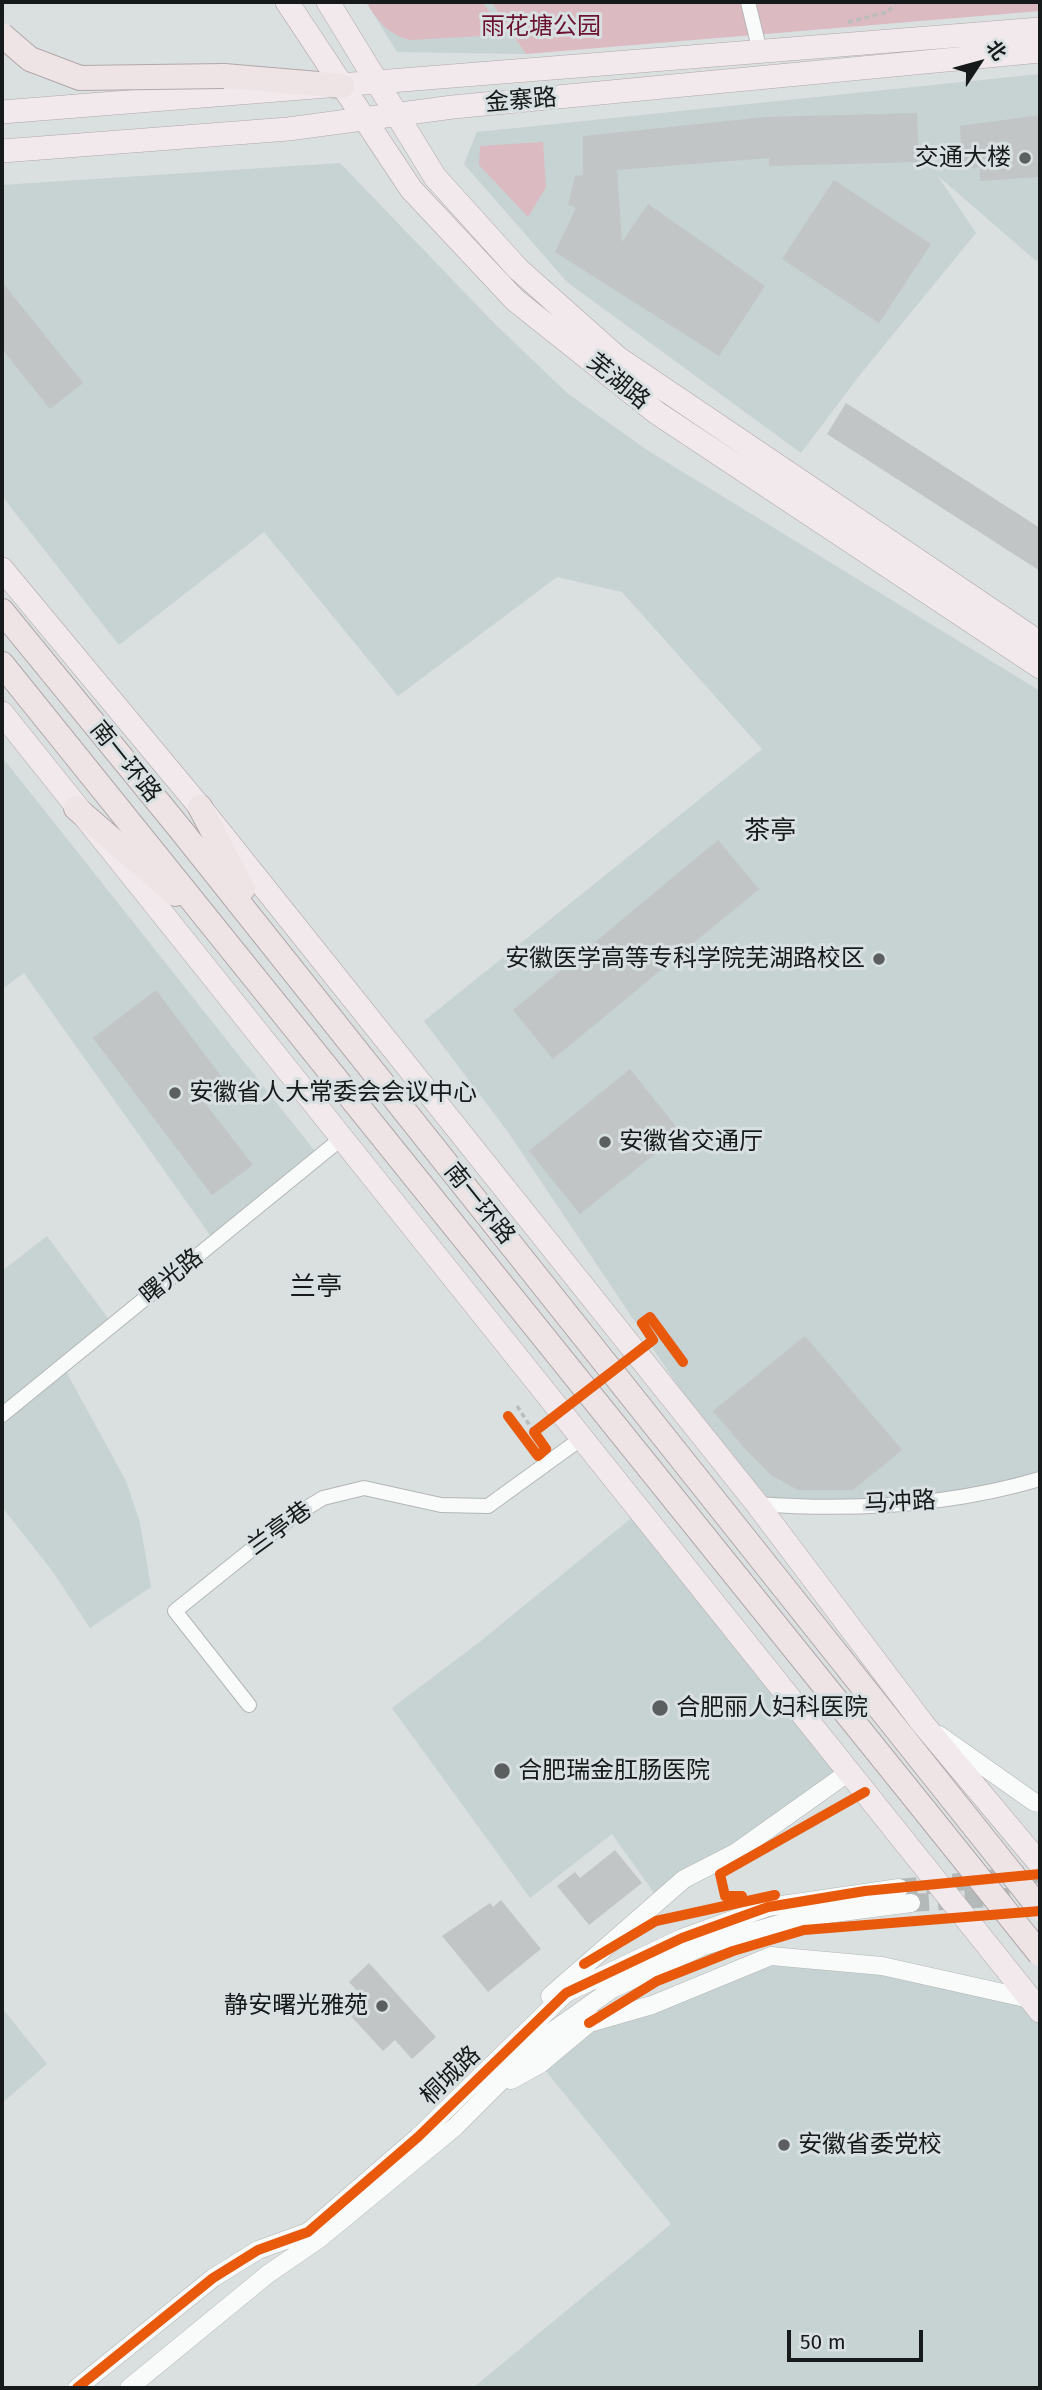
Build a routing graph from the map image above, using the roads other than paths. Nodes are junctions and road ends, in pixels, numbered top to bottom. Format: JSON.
{"nodes":[{"id":1,"x":287,"y":2,"type":"edge"},
{"id":2,"x":328,"y":2,"type":"edge"},
{"id":3,"x":748,"y":2,"type":"edge"},
{"id":4,"x":1040,"y":29,"type":"edge"},
{"id":5,"x":2,"y":35,"type":"edge"},
{"id":6,"x":760,"y":51,"type":"junction"},
{"id":7,"x":1040,"y":51,"type":"edge"},
{"id":8,"x":377,"y":84,"type":"junction"},
{"id":9,"x":342,"y":86,"type":"junction"},
{"id":10,"x":2,"y":112,"type":"edge"},
{"id":11,"x":396,"y":115,"type":"junction"},
{"id":12,"x":363,"y":119,"type":"junction"},
{"id":13,"x":2,"y":151,"type":"edge"},
{"id":14,"x":2,"y":569,"type":"edge"},
{"id":15,"x":2,"y":611,"type":"edge"},
{"id":16,"x":1040,"y":643,"type":"edge"},
{"id":17,"x":2,"y":664,"type":"edge"},
{"id":18,"x":1040,"y":667,"type":"edge"},
{"id":19,"x":2,"y":713,"type":"edge"},
{"id":20,"x":200,"y":807,"type":"junction"},
{"id":21,"x":76,"y":808,"type":"junction"},
{"id":22,"x":221,"y":933,"type":"junction"},
{"id":23,"x":269,"y":940,"type":"junction"},
{"id":24,"x":342,"y":1138,"type":"junction"},
{"id":25,"x":2,"y":1415,"type":"edge"},
{"id":26,"x":582,"y":1438,"type":"junction"},
{"id":27,"x":1040,"y":1479,"type":"edge"},
{"id":28,"x":757,"y":1504,"type":"junction"},
{"id":29,"x":250,"y":1705,"type":"dead end"},
{"id":30,"x":923,"y":1724,"type":"junction"},
{"id":31,"x":849,"y":1772,"type":"junction"},
{"id":32,"x":1040,"y":1803,"type":"edge"},
{"id":33,"x":1040,"y":1864,"type":"edge"},
{"id":34,"x":898,"y":1888,"type":"tunnel mouth"},
{"id":35,"x":911,"y":1903,"type":"tunnel mouth"},
{"id":36,"x":1040,"y":1909,"type":"edge"},
{"id":37,"x":1040,"y":1954,"type":"edge"},
{"id":38,"x":1035,"y":2005,"type":"edge"},
{"id":39,"x":537,"y":2021,"type":"junction"},
{"id":40,"x":492,"y":2090,"type":"junction"},
{"id":41,"x":77,"y":2388,"type":"edge"},
{"id":42,"x":128,"y":2388,"type":"edge"}],
"edges":[{"from":1,"to":9,"type":"main road","name":"芜湖路"},
{"from":2,"to":8,"type":"main road","name":"芜湖路"},
{"from":3,"to":6,"type":"street"},
{"from":4,"to":6,"type":"main road","name":"金寨路"},
{"from":5,"to":9,"type":"highway","bridge":true},
{"from":6,"to":8,"type":"main road","name":"金寨路"},
{"from":7,"to":11,"type":"main road","name":"金寨路"},
{"from":8,"to":9,"type":"main road","name":"金寨路"},
{"from":8,"to":11,"type":"main road","name":"芜湖路"},
{"from":9,"to":10,"type":"main road","name":"金寨路"},
{"from":9,"to":12,"type":"main road","name":"芜湖路"},
{"from":11,"to":12,"type":"main road","name":"金寨路"},
{"from":11,"to":16,"type":"main road","name":"芜湖路"},
{"from":12,"to":13,"type":"main road","name":"金寨路"},
{"from":12,"to":18,"type":"main road","name":"芜湖路"},
{"from":14,"to":20,"type":"main road"},
{"from":15,"to":23,"type":"highway","name":"南一环路"},
{"from":17,"to":22,"type":"highway","name":"南一环路"},
{"from":19,"to":21,"type":"main road"},
{"from":20,"to":23,"type":"highway"},
{"from":20,"to":28,"type":"main road"},
{"from":21,"to":22,"type":"highway"},
{"from":21,"to":24,"type":"main road"},
{"from":22,"to":37,"type":"highway","name":"南一环路","bridge":true},
{"from":23,"to":36,"type":"highway","name":"南一环路","bridge":true},
{"from":24,"to":25,"type":"street","name":"曙光路"},
{"from":24,"to":26,"type":"main road"},
{"from":26,"to":29,"type":"street","name":"兰亭巷"},
{"from":26,"to":31,"type":"main road"},
{"from":27,"to":28,"type":"street","name":"马冲路"},
{"from":28,"to":30,"type":"main road"},
{"from":30,"to":32,"type":"street"},
{"from":30,"to":33,"type":"main road"},
{"from":31,"to":38,"type":"main road"},
{"from":31,"to":39,"type":"street"},
{"from":34,"to":39,"type":"street","name":"桐城路"},
{"from":35,"to":40,"type":"street","name":"桐城路"},
{"from":38,"to":40,"type":"street"},
{"from":39,"to":41,"type":"street","name":"桐城路"},
{"from":40,"to":42,"type":"street","name":"桐城路"}]}
